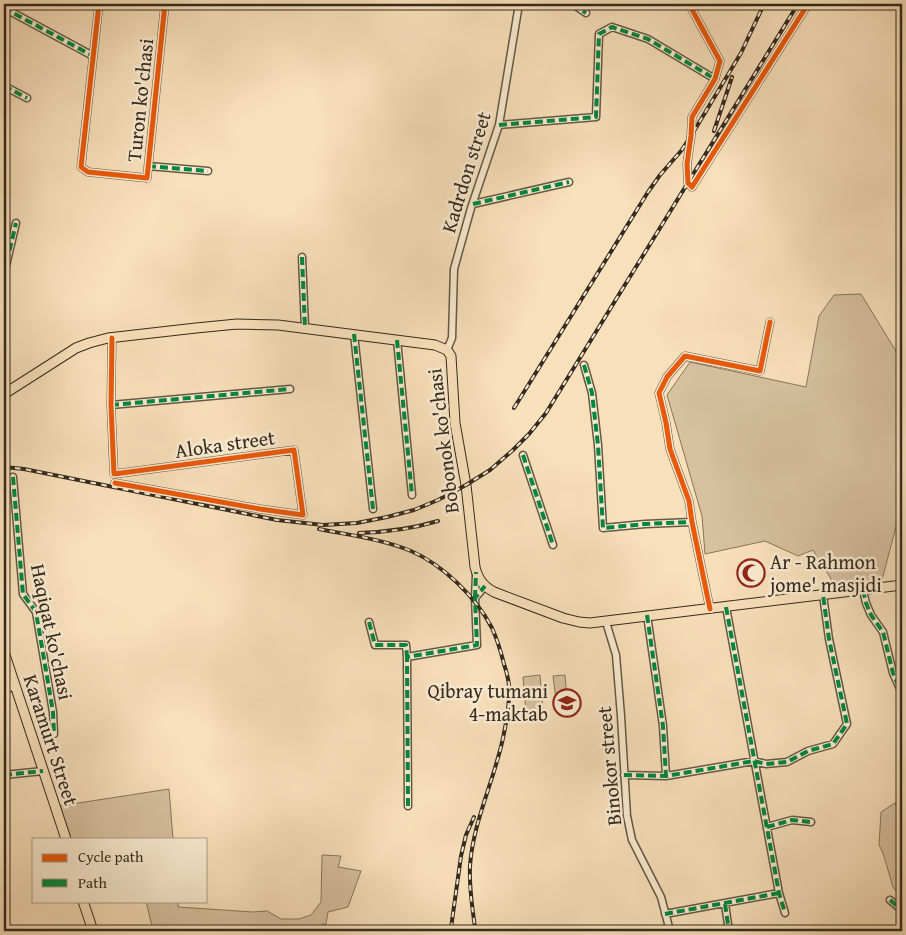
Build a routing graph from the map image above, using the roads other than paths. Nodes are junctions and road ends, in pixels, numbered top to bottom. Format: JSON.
{"nodes":[{"id":1,"x":98,"y":4,"type":"edge"},
{"id":2,"x":165,"y":4,"type":"edge"},
{"id":3,"x":519,"y":4,"type":"edge"},
{"id":4,"x":572,"y":4,"type":"edge"},
{"id":5,"x":689,"y":4,"type":"edge"},
{"id":6,"x":808,"y":4,"type":"edge"},
{"id":7,"x":4,"y":8,"type":"edge"},
{"id":8,"x":586,"y":13,"type":"dead end"},
{"id":9,"x":93,"y":56,"type":"junction"},
{"id":10,"x":715,"y":79,"type":"junction"},
{"id":11,"x":4,"y":86,"type":"edge"},
{"id":12,"x":27,"y":98,"type":"dead end"},
{"id":13,"x":499,"y":125,"type":"junction"},
{"id":14,"x":148,"y":166,"type":"junction"},
{"id":15,"x":208,"y":171,"type":"dead end"},
{"id":16,"x":569,"y":182,"type":"dead end"},
{"id":17,"x":473,"y":204,"type":"junction"},
{"id":18,"x":16,"y":223,"type":"dead end"},
{"id":19,"x":302,"y":257,"type":"dead end"},
{"id":20,"x":4,"y":274,"type":"edge"},
{"id":21,"x":770,"y":322,"type":"dead end"},
{"id":22,"x":305,"y":328,"type":"junction"},
{"id":23,"x":354,"y":334,"type":"junction"},
{"id":24,"x":112,"y":338,"type":"junction"},
{"id":25,"x":398,"y":340,"type":"junction"},
{"id":26,"x":447,"y":350,"type":"junction"},
{"id":27,"x":584,"y":365,"type":"dead end"},
{"id":28,"x":290,"y":389,"type":"dead end"},
{"id":29,"x":4,"y":394,"type":"edge"},
{"id":30,"x":111,"y":405,"type":"junction"},
{"id":31,"x":523,"y":455,"type":"dead end"},
{"id":32,"x":13,"y":477,"type":"dead end"},
{"id":33,"x":115,"y":483,"type":"dead end"},
{"id":34,"x":412,"y":495,"type":"dead end"},
{"id":35,"x":374,"y":509,"type":"dead end"},
{"id":36,"x":692,"y":522,"type":"junction"},
{"id":37,"x":553,"y":545,"type":"dead end"},
{"id":38,"x":476,"y":572,"type":"junction"},
{"id":39,"x":902,"y":585,"type":"edge"},
{"id":40,"x":485,"y":586,"type":"junction"},
{"id":41,"x":863,"y":590,"type":"junction"},
{"id":42,"x":823,"y":595,"type":"junction"},
{"id":43,"x":475,"y":598,"type":"junction"},
{"id":44,"x":726,"y":607,"type":"junction"},
{"id":45,"x":710,"y":609,"type":"junction"},
{"id":46,"x":646,"y":615,"type":"junction"},
{"id":47,"x":369,"y":622,"type":"dead end"},
{"id":48,"x":606,"y":622,"type":"junction"},
{"id":49,"x":4,"y":652,"type":"edge"},
{"id":50,"x":407,"y":657,"type":"junction"},
{"id":51,"x":4,"y":666,"type":"edge"},
{"id":52,"x":7,"y":689,"type":"edge"},
{"id":53,"x":902,"y":693,"type":"edge"},
{"id":54,"x":54,"y":734,"type":"dead end"},
{"id":55,"x":754,"y":761,"type":"junction"},
{"id":56,"x":41,"y":771,"type":"junction"},
{"id":57,"x":624,"y":774,"type":"junction"},
{"id":58,"x":4,"y":775,"type":"edge"},
{"id":59,"x":666,"y":776,"type":"junction"},
{"id":60,"x":408,"y":806,"type":"dead end"},
{"id":61,"x":811,"y":822,"type":"dead end"},
{"id":62,"x":767,"y":827,"type":"junction"},
{"id":63,"x":64,"y":838,"type":"edge"},
{"id":64,"x":779,"y":893,"type":"junction"},
{"id":65,"x":890,"y":900,"type":"dead end"},
{"id":66,"x":84,"y":902,"type":"edge"},
{"id":67,"x":725,"y":904,"type":"junction"},
{"id":68,"x":902,"y":910,"type":"edge"},
{"id":69,"x":785,"y":913,"type":"dead end"},
{"id":70,"x":665,"y":914,"type":"junction"},
{"id":71,"x":94,"y":931,"type":"edge"},
{"id":72,"x":670,"y":931,"type":"edge"},
{"id":73,"x":729,"y":931,"type":"edge"}],
"edges":[{"from":1,"to":9,"type":"street","name":"Turon ko'chasi"},
{"from":2,"to":14,"type":"street","name":"Turon ko'chasi"},
{"from":3,"to":13,"type":"street","name":"Kadrdon street"},
{"from":4,"to":8,"type":"street"},
{"from":5,"to":10,"type":"street"},
{"from":6,"to":10,"type":"street"},
{"from":7,"to":9,"type":"street"},
{"from":9,"to":14,"type":"street","name":"Turon ko'chasi"},
{"from":10,"to":13,"type":"street"},
{"from":11,"to":12,"type":"street"},
{"from":13,"to":17,"type":"street","name":"Kadrdon street"},
{"from":14,"to":15,"type":"street"},
{"from":16,"to":17,"type":"street"},
{"from":17,"to":26,"type":"street","name":"Kadrdon street"},
{"from":18,"to":20,"type":"street"},
{"from":19,"to":22,"type":"street"},
{"from":21,"to":36,"type":"street"},
{"from":22,"to":23,"type":"main road","name":"Bobonok ko'chasi"},
{"from":22,"to":24,"type":"main road","name":"Bobonok ko'chasi"},
{"from":23,"to":25,"type":"main road","name":"Bobonok ko'chasi"},
{"from":23,"to":35,"type":"street"},
{"from":24,"to":29,"type":"main road","name":"Bobonok ko'chasi"},
{"from":24,"to":30,"type":"street"},
{"from":25,"to":26,"type":"main road","name":"Bobonok ko'chasi"},
{"from":25,"to":34,"type":"street"},
{"from":26,"to":38,"type":"main road","name":"Bobonok ko'chasi"},
{"from":27,"to":36,"type":"street"},
{"from":28,"to":30,"type":"street"},
{"from":30,"to":33,"type":"street","name":"Aloka street"},
{"from":31,"to":37,"type":"street"},
{"from":32,"to":54,"type":"street","name":"Haqiqat ko'chasi"},
{"from":36,"to":45,"type":"street"},
{"from":38,"to":40,"type":"main road","name":"Bobonok ko'chasi"},
{"from":38,"to":43,"type":"street"},
{"from":39,"to":41,"type":"main road"},
{"from":40,"to":43,"type":"street"},
{"from":40,"to":48,"type":"main road"},
{"from":41,"to":42,"type":"main road"},
{"from":41,"to":53,"type":"street"},
{"from":42,"to":44,"type":"main road"},
{"from":42,"to":55,"type":"street"},
{"from":43,"to":50,"type":"street"},
{"from":44,"to":45,"type":"main road"},
{"from":44,"to":55,"type":"street"},
{"from":45,"to":46,"type":"main road"},
{"from":46,"to":48,"type":"main road"},
{"from":46,"to":59,"type":"street"},
{"from":47,"to":50,"type":"street"},
{"from":48,"to":57,"type":"street","name":"Binokor street"},
{"from":49,"to":56,"type":"main road","name":"Karamurt Street"},
{"from":50,"to":60,"type":"street"},
{"from":51,"to":52,"type":"main road","name":"Karamurt Street"},
{"from":52,"to":56,"type":"main road","name":"Karamurt Street"},
{"from":55,"to":59,"type":"street"},
{"from":55,"to":62,"type":"street"},
{"from":56,"to":58,"type":"street"},
{"from":56,"to":63,"type":"main road","name":"Karamurt Street"},
{"from":57,"to":59,"type":"street"},
{"from":57,"to":70,"type":"street","name":"Binokor street"},
{"from":61,"to":62,"type":"street"},
{"from":62,"to":64,"type":"street"},
{"from":64,"to":67,"type":"street"},
{"from":64,"to":69,"type":"street"},
{"from":65,"to":68,"type":"street"},
{"from":66,"to":71,"type":"main road"},
{"from":67,"to":70,"type":"street"},
{"from":67,"to":73,"type":"street"},
{"from":70,"to":72,"type":"street","name":"Binokor street"}]}
